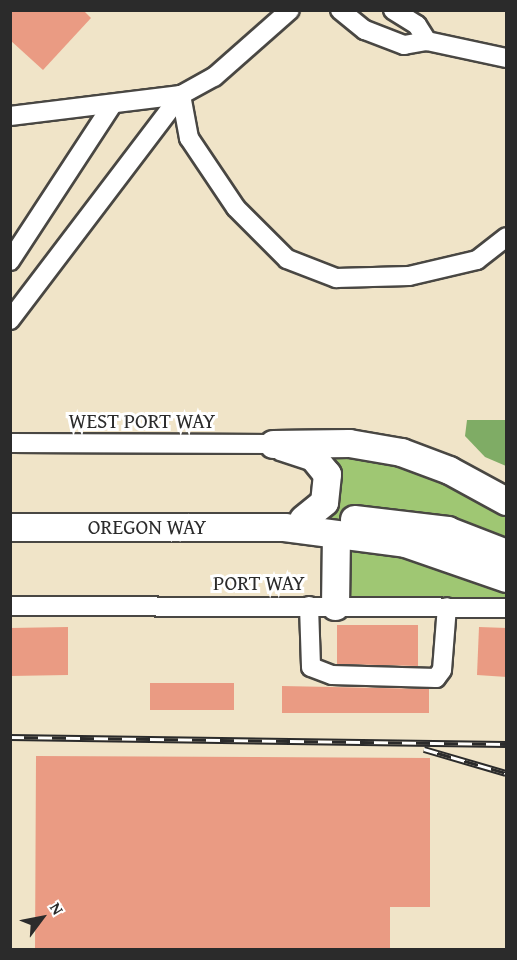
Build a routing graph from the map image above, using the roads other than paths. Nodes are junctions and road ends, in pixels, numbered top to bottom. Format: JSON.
{"nodes":[{"id":1,"x":290,"y":10,"type":"edge"},
{"id":2,"x":340,"y":10,"type":"edge"},
{"id":3,"x":393,"y":10,"type":"edge"},
{"id":4,"x":428,"y":41,"type":"junction"},
{"id":5,"x":507,"y":58,"type":"edge"},
{"id":6,"x":181,"y":95,"type":"junction"},
{"id":7,"x":112,"y":105,"type":"junction"},
{"id":8,"x":10,"y":116,"type":"edge"},
{"id":9,"x":507,"y":237,"type":"edge"},
{"id":10,"x":10,"y":261,"type":"edge"},
{"id":11,"x":10,"y":320,"type":"edge"},
{"id":12,"x":10,"y":442,"type":"edge"},
{"id":13,"x":273,"y":444,"type":"junction"},
{"id":14,"x":507,"y":501,"type":"edge"},
{"id":15,"x":293,"y":523,"type":"junction"},
{"id":16,"x":10,"y":528,"type":"edge"},
{"id":17,"x":336,"y":535,"type":"junction"},
{"id":18,"x":507,"y":553,"type":"edge"},
{"id":19,"x":507,"y":578,"type":"edge"},
{"id":20,"x":10,"y":606,"type":"edge"},
{"id":21,"x":322,"y":606,"type":"junction"},
{"id":22,"x":447,"y":607,"type":"junction"},
{"id":23,"x":507,"y":608,"type":"edge"}],
"edges":[{"from":1,"to":6,"type":"street"},
{"from":2,"to":4,"type":"street"},
{"from":3,"to":4,"type":"street"},
{"from":4,"to":5,"type":"street"},
{"from":6,"to":7,"type":"street"},
{"from":6,"to":9,"type":"street"},
{"from":6,"to":11,"type":"street"},
{"from":7,"to":8,"type":"street"},
{"from":7,"to":10,"type":"street"},
{"from":12,"to":13,"type":"street","name":"WEST PORT WAY"},
{"from":13,"to":14,"type":"highway"},
{"from":13,"to":15,"type":"highway"},
{"from":15,"to":16,"type":"highway","name":"OREGON WAY"},
{"from":15,"to":17,"type":"highway","name":"OREGON WAY"},
{"from":15,"to":18,"type":"highway","name":"OREGON WAY"},
{"from":17,"to":19,"type":"highway","name":"OREGON WAY"},
{"from":17,"to":21,"type":"highway"},
{"from":20,"to":21,"type":"street","name":"PORT WAY"},
{"from":21,"to":22,"type":"street","name":"PORT WAY"},
{"from":21,"to":22,"type":"street"},
{"from":22,"to":23,"type":"street","name":"PORT WAY"}]}
